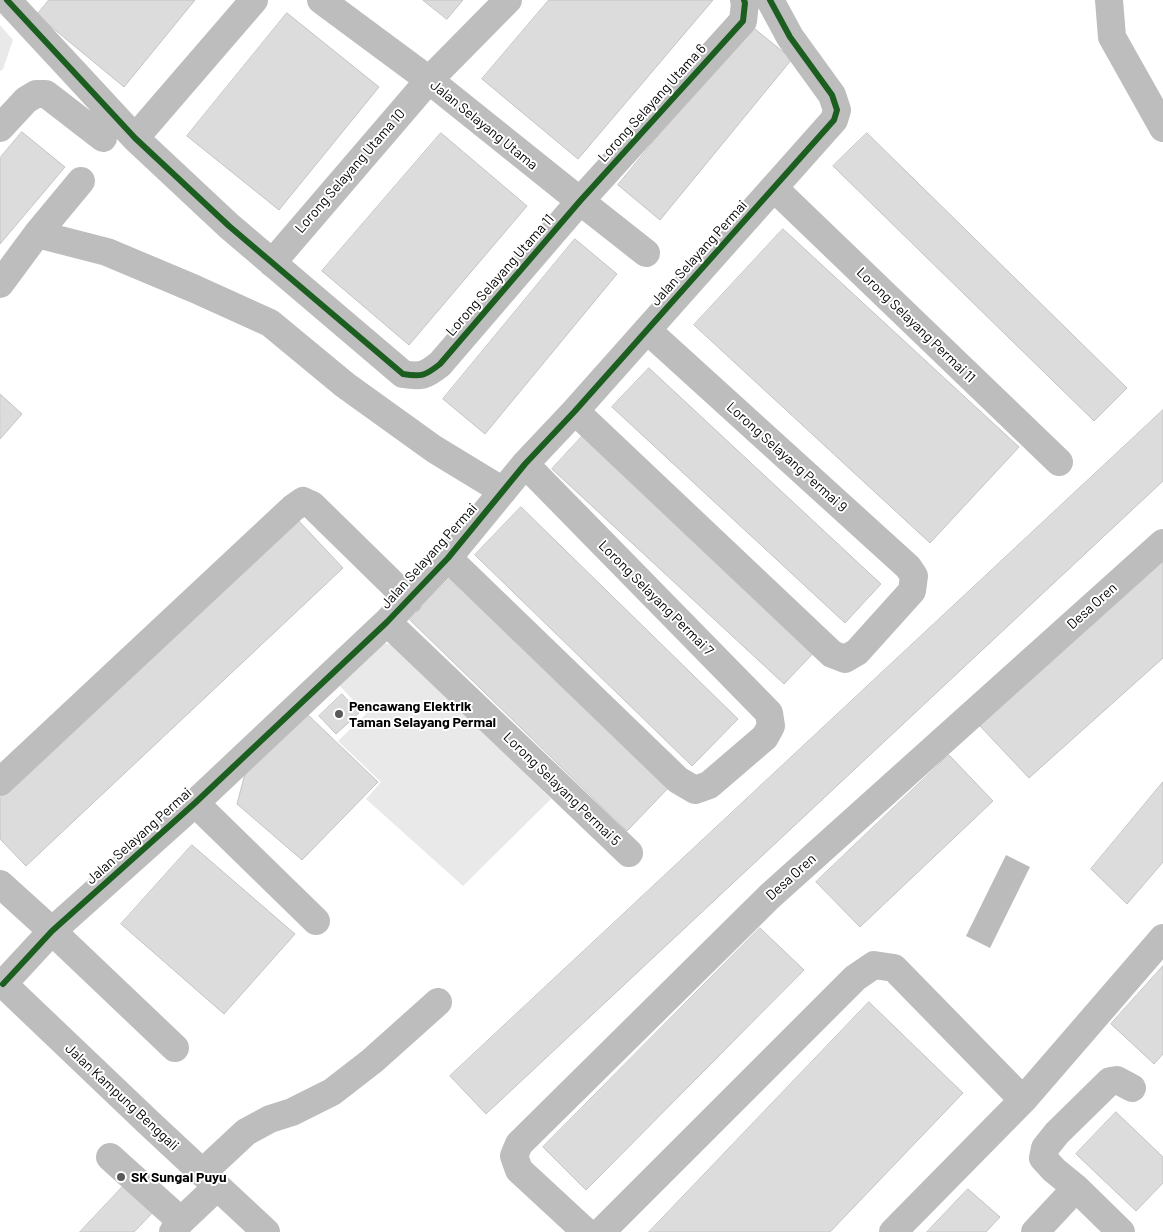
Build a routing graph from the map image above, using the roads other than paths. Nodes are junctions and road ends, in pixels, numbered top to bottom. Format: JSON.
{"nodes":[{"id":1,"x":7,"y":0,"type":"edge"},
{"id":2,"x":254,"y":0,"type":"edge"},
{"id":3,"x":320,"y":0,"type":"edge"},
{"id":4,"x":508,"y":0,"type":"edge"},
{"id":5,"x":770,"y":0,"type":"edge"},
{"id":6,"x":1109,"y":0,"type":"edge"},
{"id":7,"x":744,"y":11,"type":"edge"},
{"id":8,"x":429,"y":80,"type":"junction"},
{"id":9,"x":0,"y":128,"type":"edge"},
{"id":10,"x":1163,"y":128,"type":"edge"},
{"id":11,"x":103,"y":138,"type":"dead end"},
{"id":12,"x":135,"y":138,"type":"junction"},
{"id":13,"x":81,"y":181,"type":"dead end"},
{"id":14,"x":774,"y":188,"type":"junction"},
{"id":15,"x":580,"y":202,"type":"junction"},
{"id":16,"x":37,"y":234,"type":"junction"},
{"id":17,"x":646,"y":253,"type":"dead end"},
{"id":18,"x":272,"y":263,"type":"junction"},
{"id":19,"x":0,"y":284,"type":"edge"},
{"id":20,"x":647,"y":330,"type":"junction"},
{"id":21,"x":575,"y":411,"type":"junction"},
{"id":22,"x":1058,"y":462,"type":"dead end"},
{"id":23,"x":525,"y":464,"type":"junction"},
{"id":24,"x":503,"y":491,"type":"junction"},
{"id":25,"x":1163,"y":543,"type":"edge"},
{"id":26,"x":448,"y":558,"type":"junction"},
{"id":27,"x":409,"y":600,"type":"junction"},
{"id":28,"x":388,"y":622,"type":"junction"},
{"id":29,"x":0,"y":782,"type":"edge"},
{"id":30,"x":195,"y":803,"type":"junction"},
{"id":31,"x":628,"y":853,"type":"dead end"},
{"id":32,"x":0,"y":884,"type":"edge"},
{"id":33,"x":316,"y":921,"type":"dead end"},
{"id":34,"x":52,"y":931,"type":"junction"},
{"id":35,"x":1163,"y":938,"type":"edge"},
{"id":36,"x":1,"y":982,"type":"edge"},
{"id":37,"x":438,"y":1002,"type":"dead end"},
{"id":38,"x":175,"y":1048,"type":"dead end"},
{"id":39,"x":1132,"y":1088,"type":"dead end"},
{"id":40,"x":1022,"y":1100,"type":"junction"},
{"id":41,"x":110,"y":1157,"type":"dead end"},
{"id":42,"x":210,"y":1180,"type":"junction"},
{"id":43,"x":1076,"y":1188,"type":"junction"},
{"id":44,"x":177,"y":1227,"type":"edge"},
{"id":45,"x":266,"y":1232,"type":"edge"},
{"id":46,"x":586,"y":1232,"type":"edge"},
{"id":47,"x":601,"y":1232,"type":"edge"},
{"id":48,"x":893,"y":1232,"type":"edge"},
{"id":49,"x":1035,"y":1232,"type":"edge"},
{"id":50,"x":1121,"y":1232,"type":"edge"}],
"edges":[{"from":1,"to":12,"type":"street"},
{"from":2,"to":12,"type":"street"},
{"from":3,"to":8,"type":"street","name":"Jalan Selayang Utama"},
{"from":4,"to":8,"type":"street","name":"Lorong Selayang Utama 10"},
{"from":5,"to":14,"type":"street","name":"Jalan Selayang Permai"},
{"from":6,"to":10,"type":"street"},
{"from":7,"to":15,"type":"street","name":"Lorong Selayang Utama 6"},
{"from":8,"to":15,"type":"street","name":"Jalan Selayang Utama"},
{"from":8,"to":18,"type":"street","name":"Lorong Selayang Utama 10"},
{"from":9,"to":11,"type":"street"},
{"from":12,"to":18,"type":"street"},
{"from":13,"to":16,"type":"street"},
{"from":14,"to":20,"type":"street","name":"Jalan Selayang Permai"},
{"from":14,"to":22,"type":"street","name":"Lorong Selayang Permai 11"},
{"from":15,"to":17,"type":"street","name":"Jalan Selayang Utama"},
{"from":15,"to":18,"type":"street","name":"Lorong Selayang Utama 11"},
{"from":16,"to":19,"type":"street"},
{"from":16,"to":24,"type":"street"},
{"from":20,"to":21,"type":"street","name":"Jalan Selayang Permai"},
{"from":20,"to":21,"type":"street","name":"Lorong Selayang Permai 9"},
{"from":21,"to":23,"type":"street","name":"Jalan Selayang Permai"},
{"from":23,"to":24,"type":"street","name":"Jalan Selayang Permai"},
{"from":23,"to":26,"type":"street","name":"Lorong Selayang Permai 7"},
{"from":24,"to":26,"type":"street","name":"Jalan Selayang Permai"},
{"from":25,"to":46,"type":"street","name":"Desa Oren"},
{"from":26,"to":27,"type":"street","name":"Jalan Selayang Permai"},
{"from":27,"to":28,"type":"street","name":"Jalan Selayang Permai"},
{"from":27,"to":29,"type":"street"},
{"from":28,"to":30,"type":"street","name":"Jalan Selayang Permai"},
{"from":28,"to":31,"type":"street","name":"Lorong Selayang Permai 5"},
{"from":30,"to":33,"type":"street"},
{"from":30,"to":34,"type":"street","name":"Jalan Selayang Permai"},
{"from":32,"to":34,"type":"street"},
{"from":34,"to":36,"type":"street","name":"Jalan Selayang Permai"},
{"from":34,"to":38,"type":"street"},
{"from":35,"to":40,"type":"street"},
{"from":36,"to":42,"type":"street","name":"Jalan Kampung Benggali"},
{"from":37,"to":42,"type":"street"},
{"from":39,"to":43,"type":"street"},
{"from":40,"to":47,"type":"street"},
{"from":40,"to":48,"type":"street"},
{"from":41,"to":44,"type":"street"},
{"from":42,"to":44,"type":"street"},
{"from":42,"to":45,"type":"street","name":"Jalan Kampung Benggali"},
{"from":43,"to":49,"type":"street"},
{"from":43,"to":50,"type":"street"}]}
